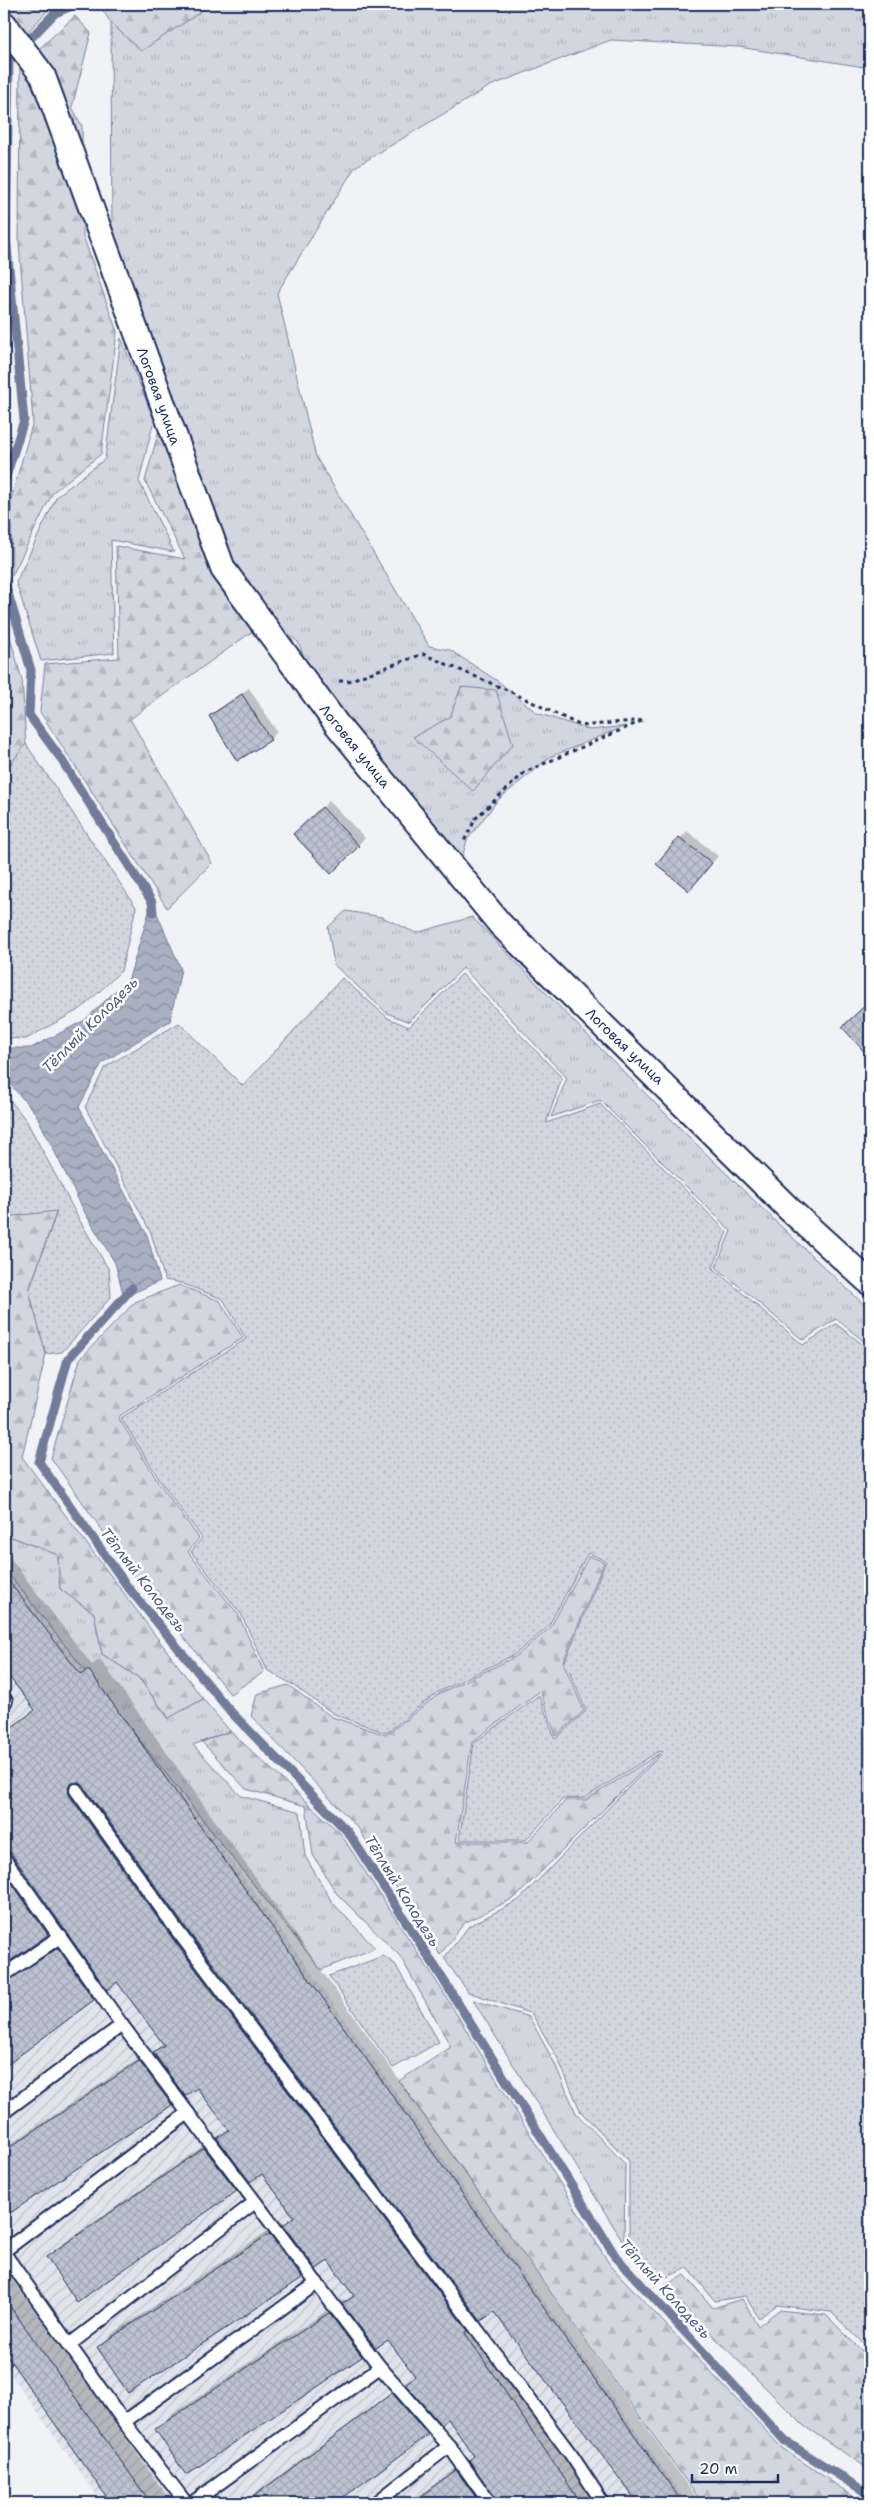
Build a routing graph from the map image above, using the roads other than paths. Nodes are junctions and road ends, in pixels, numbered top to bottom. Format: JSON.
{"nodes":[{"id":1,"x":4,"y":24,"type":"edge"},
{"id":2,"x":870,"y":1283,"type":"edge"},
{"id":3,"x":4,"y":1698,"type":"edge"},
{"id":4,"x":4,"y":1703,"type":"edge"},
{"id":5,"x":76,"y":1790,"type":"dead end"},
{"id":6,"x":4,"y":1858,"type":"edge"},
{"id":7,"x":61,"y":1936,"type":"junction"},
{"id":8,"x":4,"y":1975,"type":"edge"},
{"id":9,"x":122,"y":2025,"type":"junction"},
{"id":10,"x":4,"y":2112,"type":"edge"},
{"id":11,"x":188,"y":2114,"type":"junction"},
{"id":12,"x":255,"y":2202,"type":"junction"},
{"id":13,"x":4,"y":2252,"type":"edge"},
{"id":14,"x":317,"y":2283,"type":"junction"},
{"id":15,"x":69,"y":2344,"type":"junction"},
{"id":16,"x":380,"y":2366,"type":"junction"},
{"id":17,"x":124,"y":2422,"type":"junction"},
{"id":18,"x":449,"y":2446,"type":"junction"},
{"id":19,"x":186,"y":2503,"type":"edge"},
{"id":20,"x":192,"y":2503,"type":"edge"},
{"id":21,"x":376,"y":2503,"type":"edge"},
{"id":22,"x":490,"y":2503,"type":"edge"},
{"id":23,"x":603,"y":2503,"type":"edge"}],
"edges":[{"from":1,"to":2,"type":"street","name":"Логовая улица"},
{"from":3,"to":4,"type":"lane"},
{"from":5,"to":23,"type":"lane"},
{"from":6,"to":7,"type":"lane"},
{"from":7,"to":8,"type":"lane"},
{"from":7,"to":9,"type":"lane"},
{"from":9,"to":10,"type":"lane"},
{"from":9,"to":11,"type":"lane"},
{"from":11,"to":12,"type":"lane"},
{"from":11,"to":13,"type":"lane"},
{"from":12,"to":14,"type":"lane"},
{"from":12,"to":15,"type":"lane"},
{"from":13,"to":15,"type":"lane"},
{"from":14,"to":16,"type":"lane"},
{"from":14,"to":17,"type":"lane"},
{"from":15,"to":17,"type":"lane"},
{"from":16,"to":18,"type":"lane"},
{"from":16,"to":20,"type":"lane"},
{"from":17,"to":19,"type":"lane"},
{"from":18,"to":21,"type":"lane"},
{"from":18,"to":22,"type":"lane"}]}
